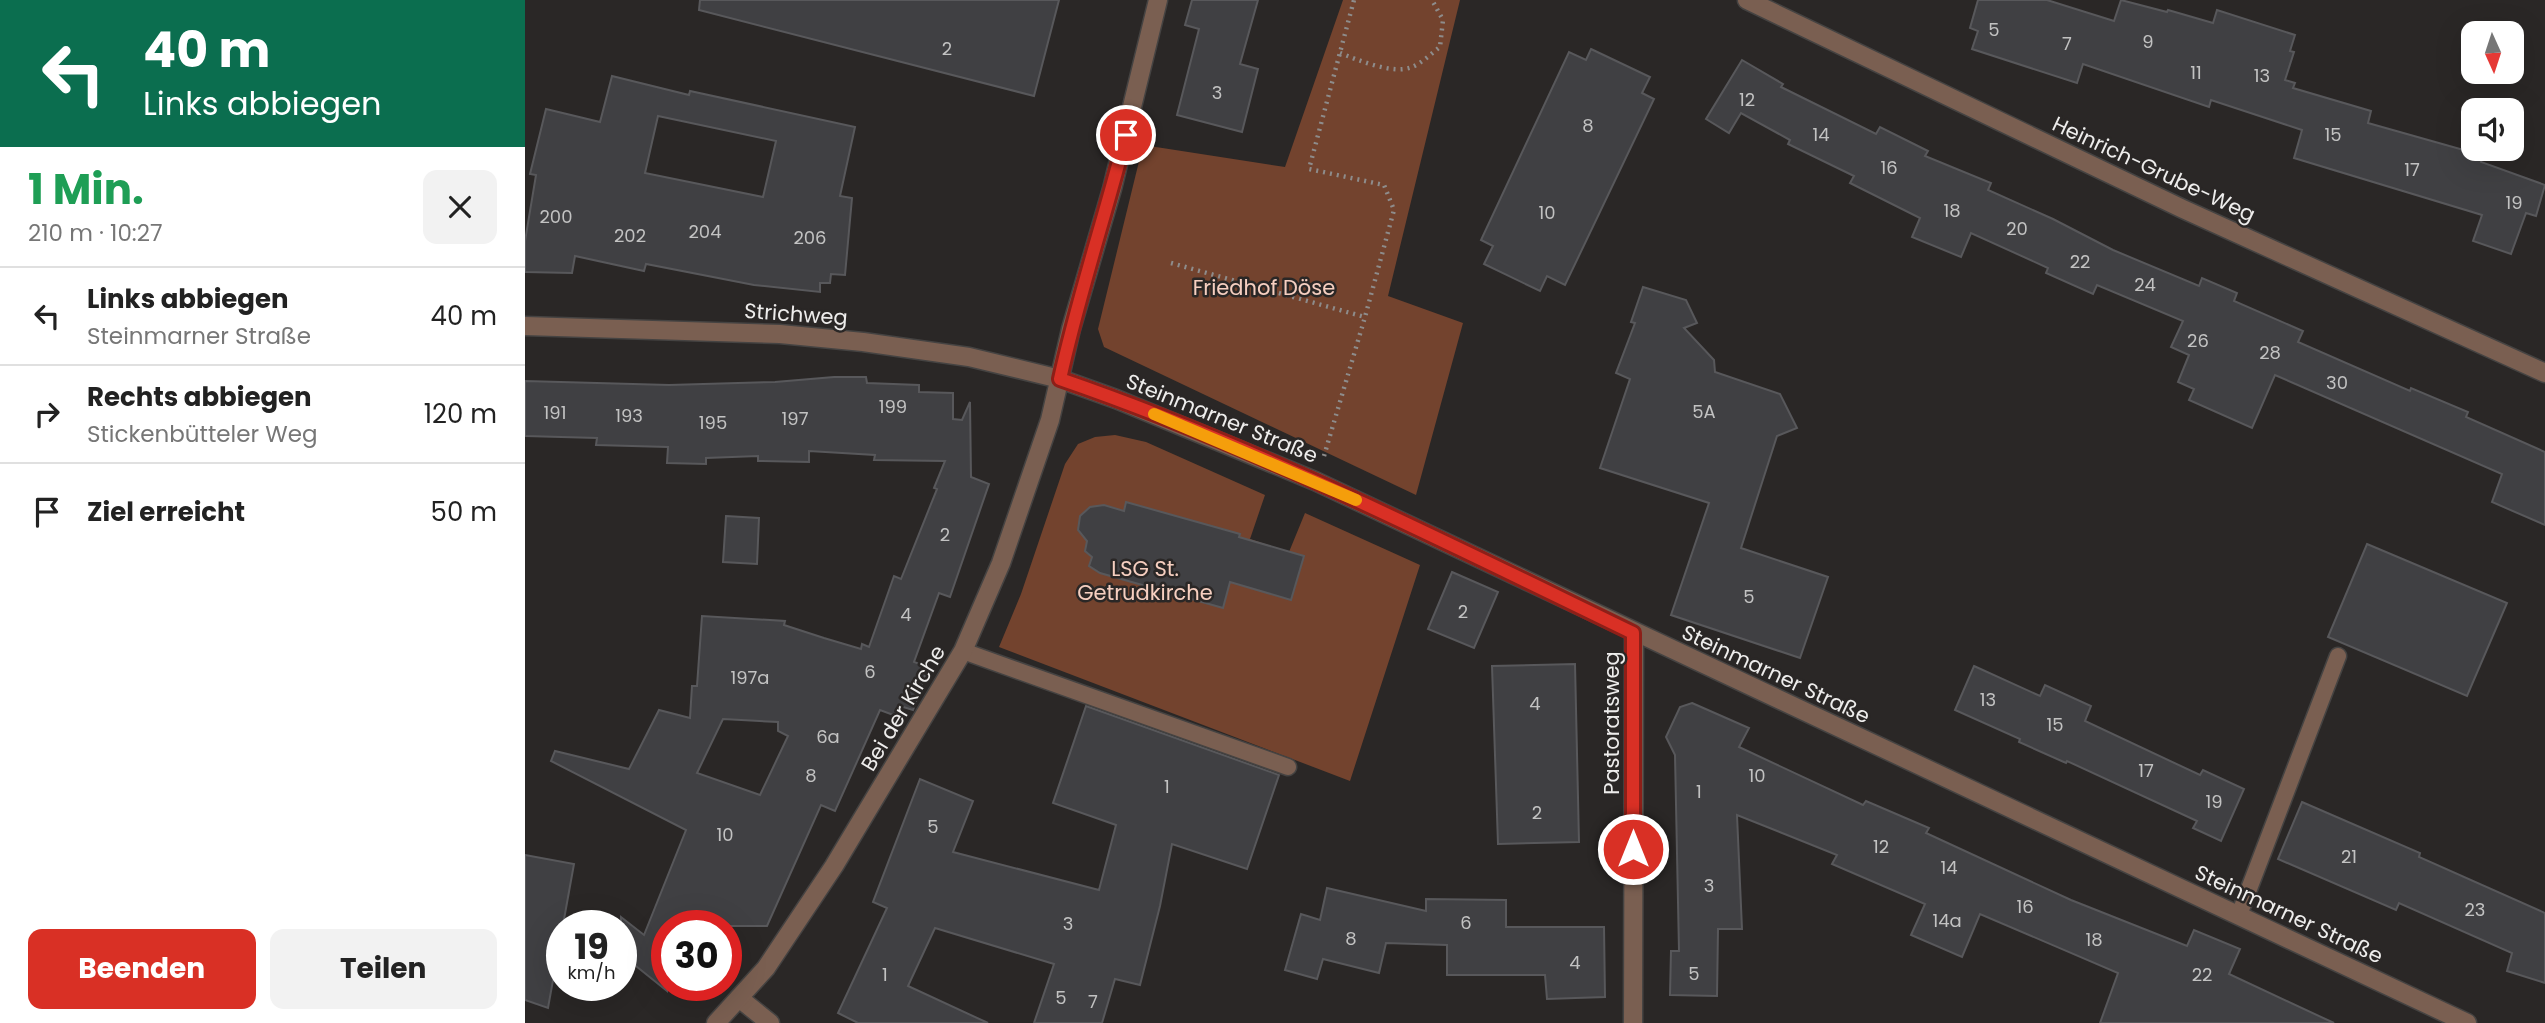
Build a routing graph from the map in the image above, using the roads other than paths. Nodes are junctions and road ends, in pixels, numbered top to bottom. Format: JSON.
{"nodes":[{"id":1,"x":1159,"y":0,"type":"edge"},
{"id":2,"x":1747,"y":0,"type":"edge"},
{"id":3,"x":525,"y":326,"type":"edge"},
{"id":4,"x":2545,"y":373,"type":"edge"},
{"id":5,"x":1060,"y":379,"type":"junction"},
{"id":6,"x":1633,"y":633,"type":"junction"},
{"id":7,"x":963,"y":651,"type":"junction"},
{"id":8,"x":2338,"y":656,"type":"dead end"},
{"id":9,"x":1288,"y":767,"type":"dead end"},
{"id":10,"x":2239,"y":915,"type":"junction"},
{"id":11,"x":742,"y":995,"type":"edge"},
{"id":12,"x":742,"y":1000,"type":"edge"},
{"id":13,"x":736,"y":1001,"type":"edge"},
{"id":14,"x":716,"y":1023,"type":"edge"},
{"id":15,"x":770,"y":1023,"type":"edge"},
{"id":16,"x":1633,"y":1023,"type":"edge"},
{"id":17,"x":2467,"y":1023,"type":"edge"}],
"edges":[{"from":1,"to":5,"type":"street","name":"Bei der Kirche"},
{"from":2,"to":4,"type":"street","name":"Heinrich-Grube-Weg"},
{"from":3,"to":5,"type":"street","name":"Strichweg"},
{"from":5,"to":6,"type":"street","name":"Steinmarner Straße"},
{"from":5,"to":7,"type":"street","name":"Bei der Kirche"},
{"from":6,"to":10,"type":"street","name":"Steinmarner Straße"},
{"from":6,"to":16,"type":"street","name":"Pastoratsweg"},
{"from":7,"to":9,"type":"lane"},
{"from":7,"to":11,"type":"street","name":"Bei der Kirche"},
{"from":8,"to":10,"type":"lane"},
{"from":10,"to":17,"type":"street","name":"Steinmarner Straße"},
{"from":12,"to":15,"type":"street"},
{"from":13,"to":14,"type":"street","name":"Bei der Kirche"}]}
